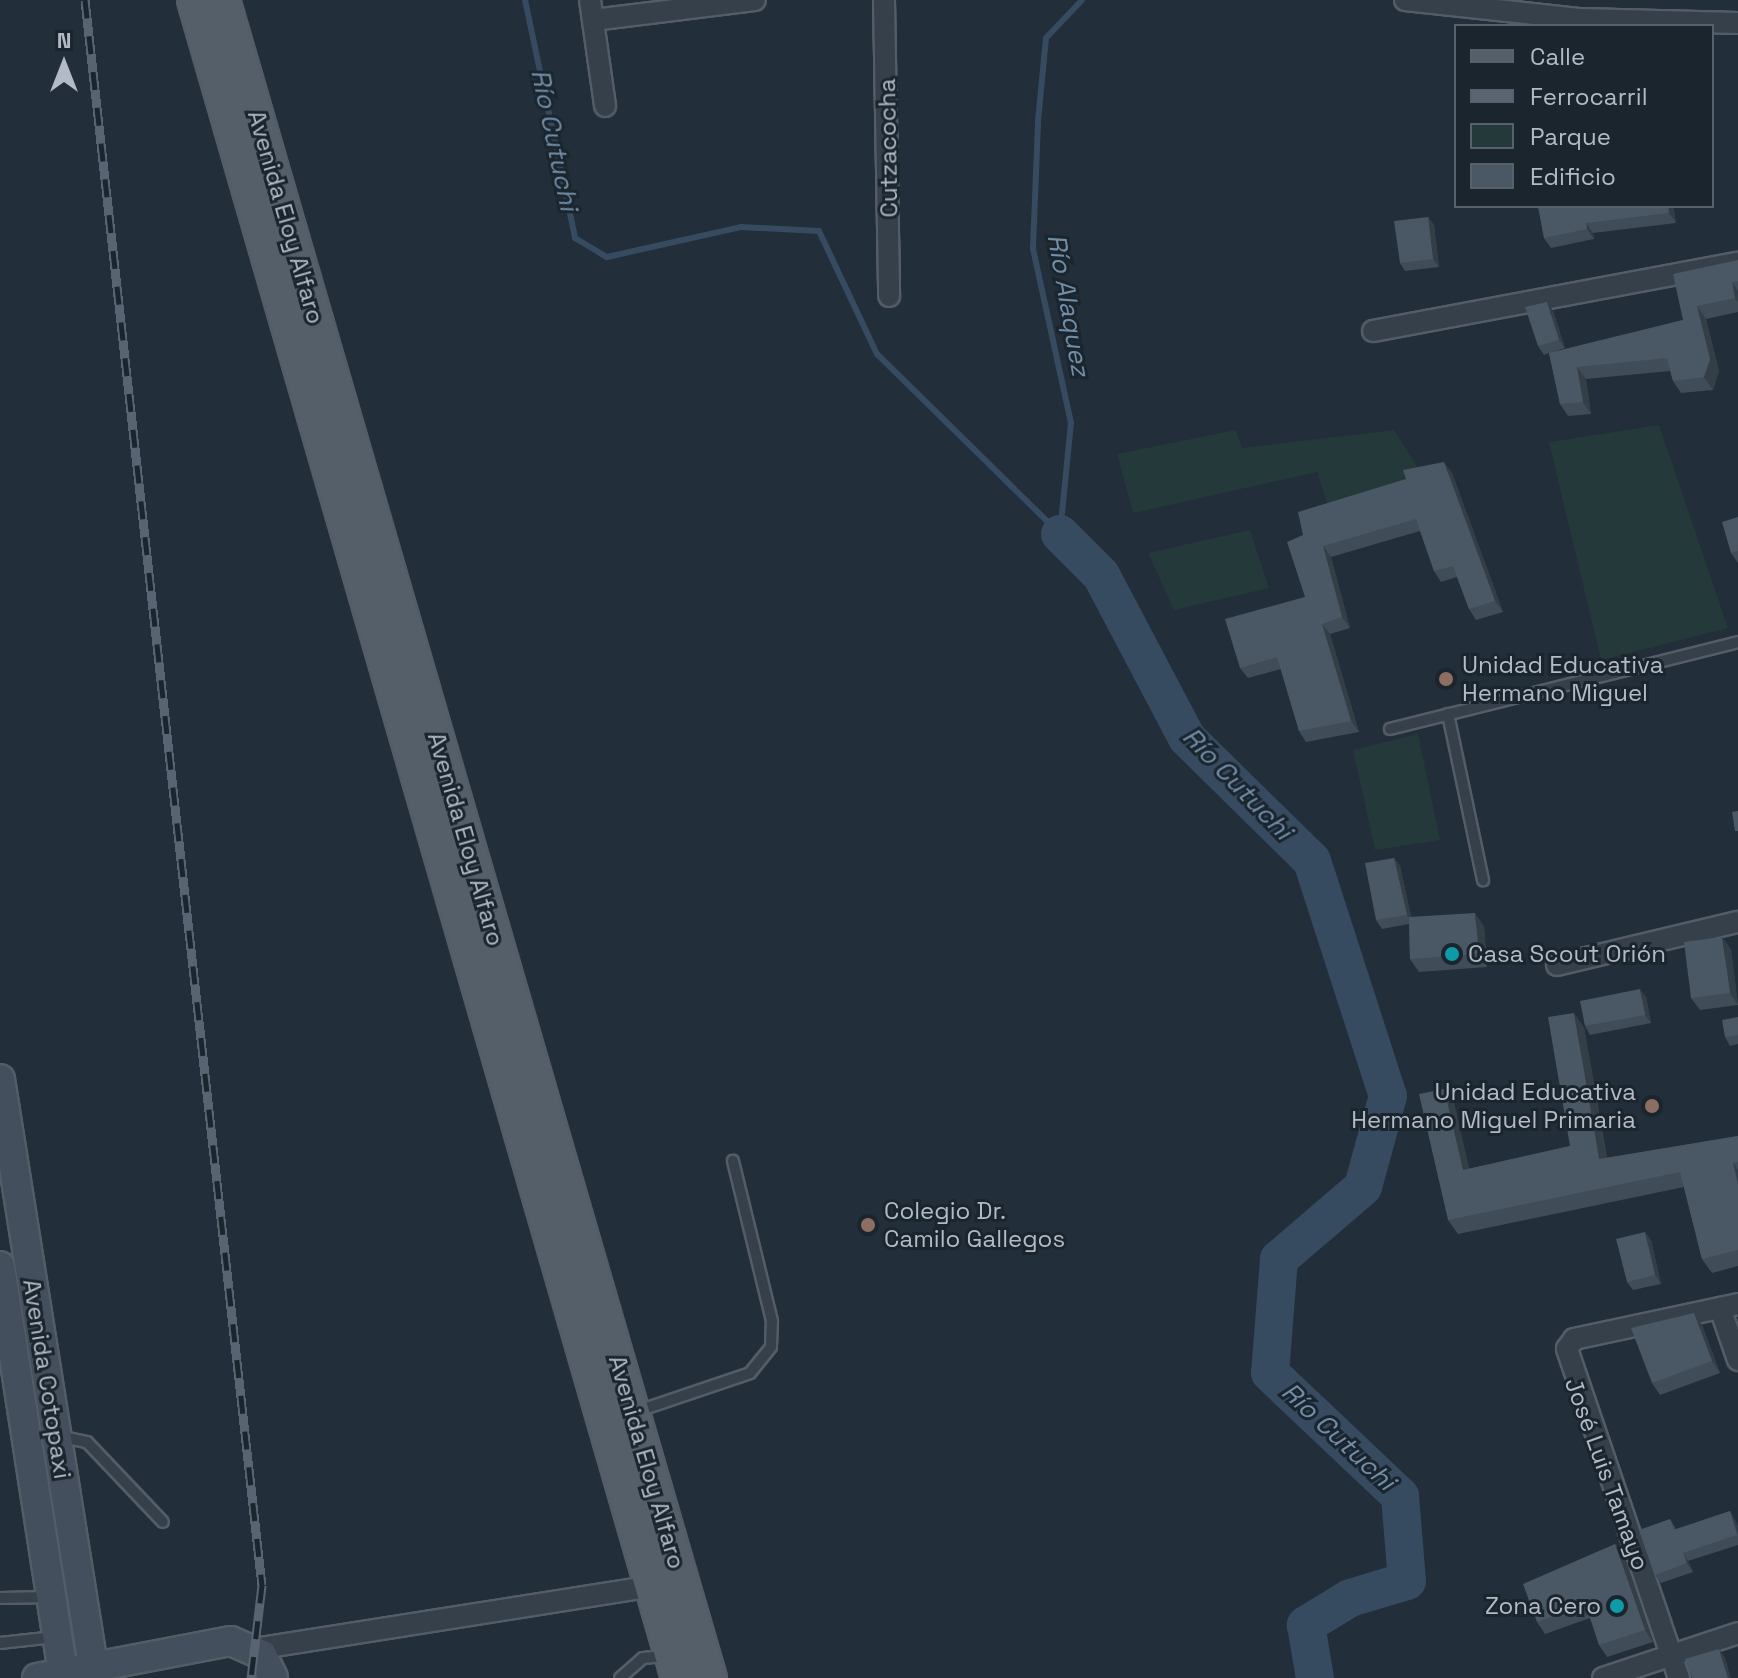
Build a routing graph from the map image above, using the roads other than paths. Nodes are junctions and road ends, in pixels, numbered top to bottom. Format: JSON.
{"nodes":[{"id":1,"x":194,"y":0,"type":"edge"},
{"id":2,"x":223,"y":0,"type":"edge"},
{"id":3,"x":755,"y":0,"type":"edge"},
{"id":4,"x":884,"y":0,"type":"edge"},
{"id":5,"x":1405,"y":0,"type":"edge"},
{"id":6,"x":592,"y":10,"type":"edge"},
{"id":7,"x":1738,"y":23,"type":"edge"},
{"id":8,"x":605,"y":106,"type":"dead end"},
{"id":9,"x":1738,"y":263,"type":"edge"},
{"id":10,"x":889,"y":296,"type":"dead end"},
{"id":11,"x":1373,"y":331,"type":"dead end"},
{"id":12,"x":1738,"y":642,"type":"edge"},
{"id":13,"x":1448,"y":714,"type":"junction"},
{"id":14,"x":1390,"y":729,"type":"dead end"},
{"id":15,"x":1483,"y":880,"type":"dead end"},
{"id":16,"x":1738,"y":922,"type":"edge"},
{"id":17,"x":1557,"y":965,"type":"dead end"},
{"id":18,"x":0,"y":1079,"type":"edge"},
{"id":19,"x":733,"y":1161,"type":"dead end"},
{"id":20,"x":0,"y":1266,"type":"edge"},
{"id":21,"x":1729,"y":1306,"type":"edge"},
{"id":22,"x":1738,"y":1360,"type":"edge"},
{"id":23,"x":632,"y":1413,"type":"junction"},
{"id":24,"x":56,"y":1437,"type":"junction"},
{"id":25,"x":163,"y":1522,"type":"dead end"},
{"id":26,"x":651,"y":1586,"type":"junction"},
{"id":27,"x":51,"y":1597,"type":"junction"},
{"id":28,"x":0,"y":1598,"type":"edge"},
{"id":29,"x":1738,"y":1633,"type":"edge"},
{"id":30,"x":57,"y":1636,"type":"junction"},
{"id":31,"x":0,"y":1643,"type":"edge"},
{"id":32,"x":255,"y":1649,"type":"junction"},
{"id":33,"x":1672,"y":1655,"type":"junction"},
{"id":34,"x":675,"y":1667,"type":"edge"},
{"id":35,"x":94,"y":1672,"type":"edge"},
{"id":36,"x":54,"y":1676,"type":"edge"},
{"id":37,"x":273,"y":1678,"type":"edge"},
{"id":38,"x":620,"y":1678,"type":"edge"},
{"id":39,"x":710,"y":1678,"type":"edge"},
{"id":40,"x":1603,"y":1678,"type":"edge"},
{"id":41,"x":1679,"y":1678,"type":"edge"}],
"edges":[{"from":1,"to":26,"type":"main road","name":"Avenida Eloy Alfaro"},
{"from":2,"to":23,"type":"main road","name":"Avenida Eloy Alfaro"},
{"from":3,"to":6,"type":"street"},
{"from":4,"to":10,"type":"street","name":"Cutzacocha"},
{"from":5,"to":7,"type":"street"},
{"from":6,"to":8,"type":"street"},
{"from":9,"to":11,"type":"street"},
{"from":12,"to":13,"type":"lane"},
{"from":13,"to":14,"type":"lane"},
{"from":13,"to":15,"type":"lane"},
{"from":16,"to":17,"type":"street"},
{"from":18,"to":24,"type":"main road","name":"Avenida Cotopaxi"},
{"from":19,"to":23,"type":"lane"},
{"from":20,"to":27,"type":"main road","name":"Avenida Cotopaxi"},
{"from":21,"to":22,"type":"street"},
{"from":21,"to":33,"type":"street","name":"José Luis Tamayo"},
{"from":23,"to":39,"type":"main road","name":"Avenida Eloy Alfaro"},
{"from":24,"to":25,"type":"lane"},
{"from":24,"to":35,"type":"main road","name":"Avenida Cotopaxi"},
{"from":26,"to":32,"type":"street"},
{"from":26,"to":34,"type":"main road","name":"Avenida Eloy Alfaro"},
{"from":27,"to":28,"type":"lane"},
{"from":27,"to":30,"type":"main road","name":"Avenida Cotopaxi"},
{"from":29,"to":33,"type":"street"},
{"from":30,"to":31,"type":"lane"},
{"from":30,"to":36,"type":"main road","name":"Avenida Cotopaxi"},
{"from":32,"to":35,"type":"main road"},
{"from":32,"to":37,"type":"main road"},
{"from":33,"to":40,"type":"street"},
{"from":33,"to":41,"type":"street","name":"José Luis Tamayo"},
{"from":34,"to":38,"type":"lane"},
{"from":35,"to":36,"type":"main road"}]}
